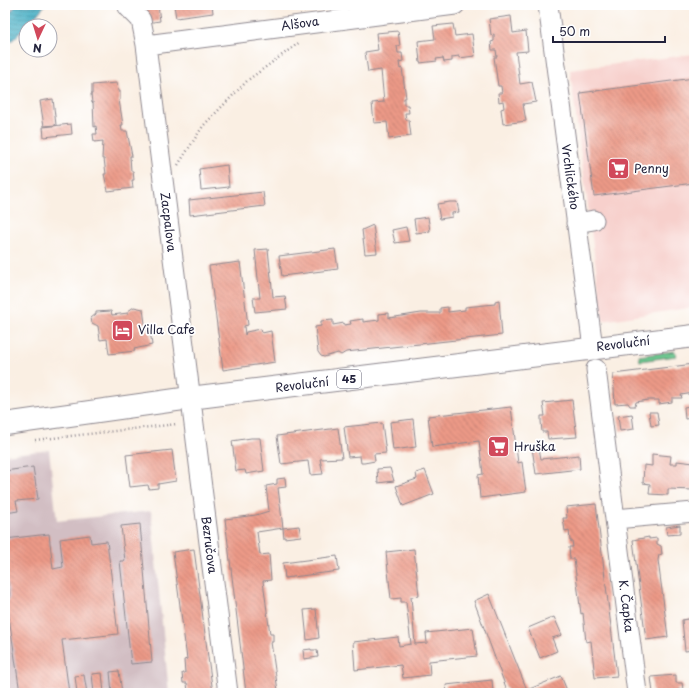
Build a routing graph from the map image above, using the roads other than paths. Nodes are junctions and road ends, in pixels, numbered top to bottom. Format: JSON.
{"nodes":[{"id":1,"x":454,"y":5,"type":"edge"},
{"id":2,"x":548,"y":5,"type":"edge"},
{"id":3,"x":128,"y":7,"type":"dead end"},
{"id":4,"x":348,"y":11,"type":"edge"},
{"id":5,"x":146,"y":45,"type":"junction"},
{"id":6,"x":694,"y":336,"type":"edge"},
{"id":7,"x":593,"y":348,"type":"junction"},
{"id":8,"x":596,"y":369,"type":"dead end"},
{"id":9,"x":190,"y":398,"type":"junction"},
{"id":10,"x":5,"y":424,"type":"edge"},
{"id":11,"x":694,"y":512,"type":"edge"},
{"id":12,"x":615,"y":519,"type":"junction"},
{"id":13,"x":228,"y":693,"type":"edge"},
{"id":14,"x":637,"y":693,"type":"edge"}],
"edges":[{"from":1,"to":4,"type":"street","name":"Alšova"},
{"from":2,"to":7,"type":"street","name":"Vrchlického"},
{"from":3,"to":5,"type":"street","name":"Zacpalova"},
{"from":4,"to":5,"type":"street","name":"Alšova"},
{"from":5,"to":9,"type":"street","name":"Zacpalova"},
{"from":6,"to":7,"type":"main road","name":"Revoluční","number":"45"},
{"from":7,"to":9,"type":"main road","name":"Revoluční","number":"45"},
{"from":8,"to":12,"type":"street","name":"K. Čapka"},
{"from":9,"to":10,"type":"main road","name":"Revoluční","number":"45"},
{"from":9,"to":13,"type":"street","name":"Bezručova"},
{"from":11,"to":12,"type":"street"},
{"from":12,"to":14,"type":"street","name":"K. Čapka"}]}
